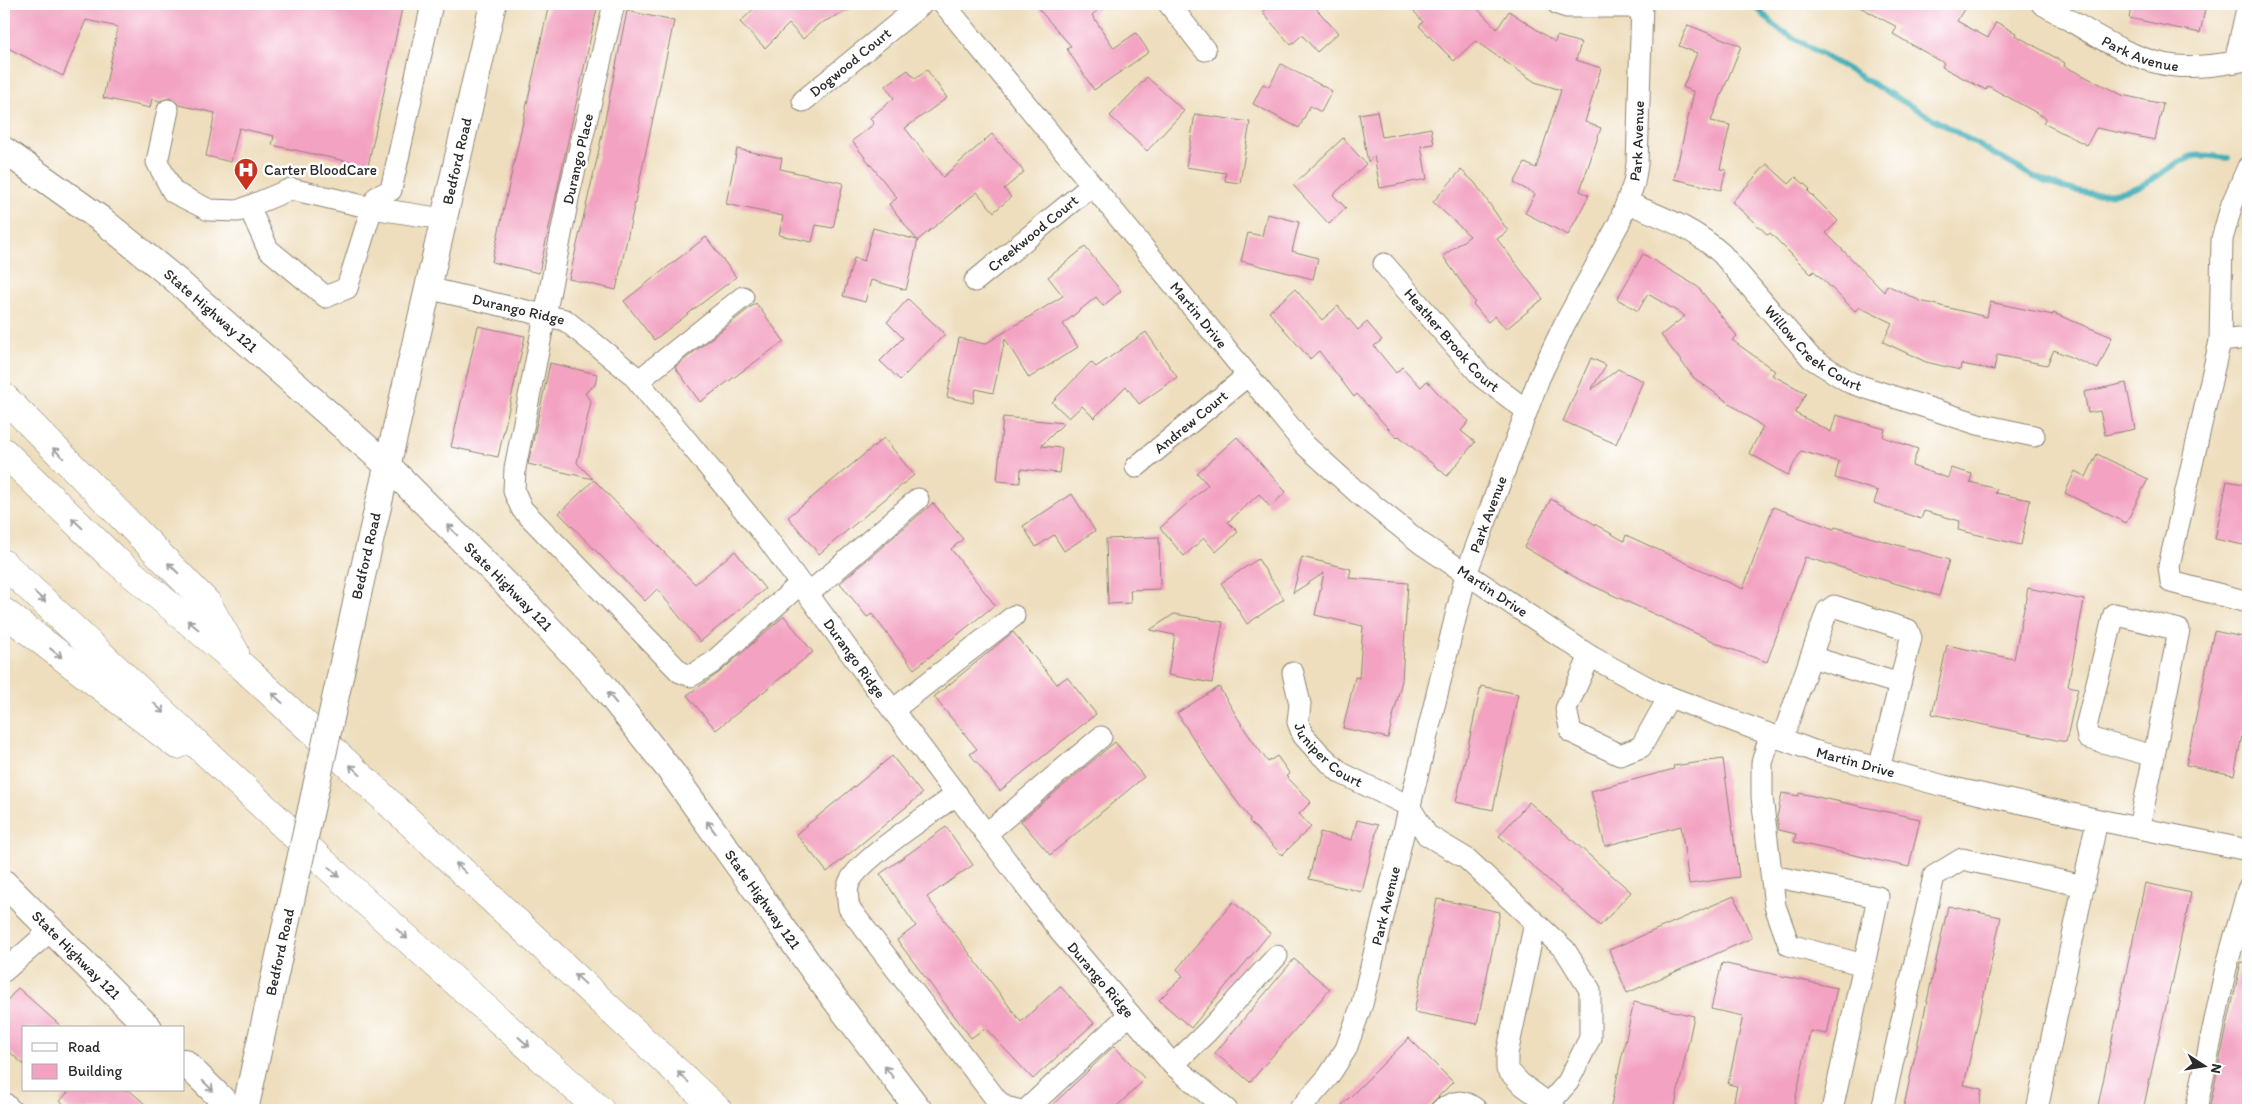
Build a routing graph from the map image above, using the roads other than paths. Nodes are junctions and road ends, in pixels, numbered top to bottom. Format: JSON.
{"nodes":[{"id":1,"x":432,"y":4,"type":"edge"},
{"id":2,"x":493,"y":4,"type":"edge"},
{"id":3,"x":614,"y":4,"type":"edge"},
{"id":4,"x":922,"y":4,"type":"edge"},
{"id":5,"x":944,"y":4,"type":"edge"},
{"id":6,"x":1169,"y":4,"type":"edge"},
{"id":7,"x":1558,"y":4,"type":"edge"},
{"id":8,"x":2042,"y":4,"type":"edge"},
{"id":9,"x":2248,"y":4,"type":"edge"},
{"id":10,"x":1642,"y":5,"type":"edge"},
{"id":11,"x":1205,"y":50,"type":"dead end"},
{"id":12,"x":2242,"y":61,"type":"edge"},
{"id":13,"x":803,"y":101,"type":"dead end"},
{"id":14,"x":168,"y":110,"type":"dead end"},
{"id":15,"x":4,"y":150,"type":"edge"},
{"id":16,"x":2248,"y":168,"type":"edge"},
{"id":17,"x":1091,"y":186,"type":"junction"},
{"id":18,"x":1628,"y":203,"type":"junction"},
{"id":19,"x":249,"y":207,"type":"junction"},
{"id":20,"x":372,"y":208,"type":"junction"},
{"id":21,"x":443,"y":219,"type":"junction"},
{"id":22,"x":1384,"y":264,"type":"dead end"},
{"id":23,"x":975,"y":281,"type":"dead end"},
{"id":24,"x":427,"y":288,"type":"junction"},
{"id":25,"x":743,"y":297,"type":"dead end"},
{"id":26,"x":546,"y":316,"type":"junction"},
{"id":27,"x":2248,"y":338,"type":"edge"},
{"id":28,"x":2220,"y":341,"type":"junction"},
{"id":29,"x":1247,"y":376,"type":"junction"},
{"id":30,"x":638,"y":381,"type":"junction"},
{"id":31,"x":4,"y":397,"type":"edge"},
{"id":32,"x":1526,"y":410,"type":"junction"},
{"id":33,"x":2034,"y":436,"type":"dead end"},
{"id":34,"x":4,"y":452,"type":"edge"},
{"id":35,"x":387,"y":464,"type":"junction"},
{"id":36,"x":1136,"y":467,"type":"dead end"},
{"id":37,"x":918,"y":499,"type":"dead end"},
{"id":38,"x":4,"y":564,"type":"edge"},
{"id":39,"x":1466,"y":574,"type":"junction"},
{"id":40,"x":804,"y":589,"type":"junction"},
{"id":41,"x":2248,"y":602,"type":"edge"},
{"id":42,"x":4,"y":612,"type":"edge"},
{"id":43,"x":1014,"y":616,"type":"dead end"},
{"id":44,"x":1590,"y":656,"type":"junction"},
{"id":45,"x":1811,"y":658,"type":"junction"},
{"id":46,"x":243,"y":668,"type":"junction"},
{"id":47,"x":1293,"y":673,"type":"dead end"},
{"id":48,"x":1900,"y":684,"type":"junction"},
{"id":49,"x":1668,"y":697,"type":"junction"},
{"id":50,"x":893,"y":710,"type":"junction"},
{"id":51,"x":1101,"y":737,"type":"dead end"},
{"id":52,"x":1776,"y":737,"type":"junction"},
{"id":53,"x":2154,"y":756,"type":"junction"},
{"id":54,"x":1879,"y":769,"type":"junction"},
{"id":55,"x":247,"y":791,"type":"junction"},
{"id":56,"x":957,"y":794,"type":"junction"},
{"id":57,"x":1409,"y":806,"type":"junction"},
{"id":58,"x":2097,"y":820,"type":"junction"},
{"id":59,"x":2139,"y":828,"type":"junction"},
{"id":60,"x":986,"y":834,"type":"junction"},
{"id":61,"x":2248,"y":850,"type":"edge"},
{"id":62,"x":1772,"y":876,"type":"junction"},
{"id":63,"x":4,"y":883,"type":"edge"},
{"id":64,"x":2084,"y":886,"type":"junction"},
{"id":65,"x":2248,"y":889,"type":"edge"},
{"id":66,"x":1536,"y":923,"type":"junction"},
{"id":67,"x":50,"y":931,"type":"junction"},
{"id":68,"x":1277,"y":956,"type":"dead end"},
{"id":69,"x":1864,"y":965,"type":"junction"},
{"id":70,"x":4,"y":971,"type":"edge"},
{"id":71,"x":1130,"y":1014,"type":"junction"},
{"id":72,"x":146,"y":1026,"type":"edge"},
{"id":73,"x":185,"y":1063,"type":"edge"},
{"id":74,"x":1174,"y":1065,"type":"junction"},
{"id":75,"x":4,"y":1103,"type":"edge"},
{"id":76,"x":1553,"y":1107,"type":"edge"},
{"id":77,"x":11,"y":1110,"type":"edge"},
{"id":78,"x":233,"y":1110,"type":"edge"},
{"id":79,"x":245,"y":1110,"type":"edge"},
{"id":80,"x":600,"y":1110,"type":"edge"},
{"id":81,"x":718,"y":1110,"type":"edge"},
{"id":82,"x":919,"y":1110,"type":"edge"},
{"id":83,"x":1017,"y":1110,"type":"edge"},
{"id":84,"x":1026,"y":1110,"type":"edge"},
{"id":85,"x":1227,"y":1110,"type":"edge"},
{"id":86,"x":1299,"y":1110,"type":"edge"},
{"id":87,"x":1441,"y":1110,"type":"edge"},
{"id":88,"x":1477,"y":1110,"type":"edge"},
{"id":89,"x":1832,"y":1110,"type":"edge"},
{"id":90,"x":1882,"y":1110,"type":"edge"},
{"id":91,"x":2037,"y":1110,"type":"edge"},
{"id":92,"x":2196,"y":1110,"type":"edge"}],
"edges":[{"from":1,"to":20,"type":"street"},
{"from":2,"to":21,"type":"main road","name":"Bedford Road"},
{"from":3,"to":26,"type":"street","name":"Durango Place"},
{"from":4,"to":13,"type":"street","name":"Dogwood Court"},
{"from":5,"to":17,"type":"street","name":"Martin Drive"},
{"from":6,"to":11,"type":"street"},
{"from":7,"to":10,"type":"street"},
{"from":8,"to":12,"type":"street","name":"Park Avenue"},
{"from":9,"to":12,"type":"street"},
{"from":10,"to":18,"type":"street","name":"Park Avenue"},
{"from":14,"to":19,"type":"street"},
{"from":15,"to":35,"type":"main road","name":"State Highway 121"},
{"from":16,"to":28,"type":"street"},
{"from":17,"to":23,"type":"street","name":"Creekwood Court"},
{"from":17,"to":29,"type":"street","name":"Martin Drive"},
{"from":18,"to":32,"type":"street","name":"Park Avenue"},
{"from":18,"to":33,"type":"street","name":"Willow Creek Court"},
{"from":19,"to":20,"type":"street"},
{"from":19,"to":20,"type":"street"},
{"from":20,"to":21,"type":"street"},
{"from":21,"to":24,"type":"main road","name":"Bedford Road"},
{"from":22,"to":32,"type":"street","name":"Heather Brook Court"},
{"from":24,"to":26,"type":"street","name":"Durango Ridge"},
{"from":24,"to":35,"type":"main road","name":"Bedford Road"},
{"from":25,"to":30,"type":"street"},
{"from":26,"to":30,"type":"street","name":"Durango Ridge"},
{"from":26,"to":40,"type":"street","name":"Durango Place"},
{"from":27,"to":28,"type":"street"},
{"from":28,"to":41,"type":"street"},
{"from":29,"to":36,"type":"street","name":"Andrew Court"},
{"from":29,"to":39,"type":"street","name":"Martin Drive"},
{"from":30,"to":40,"type":"street","name":"Durango Ridge"},
{"from":46,"to":31,"type":"highway","one_way":true},
{"from":32,"to":39,"type":"street","name":"Park Avenue"},
{"from":46,"to":34,"type":"highway","one_way":true},
{"from":35,"to":79,"type":"main road","name":"Bedford Road","bridge":true},
{"from":82,"to":35,"type":"main road","name":"State Highway 121","one_way":true},
{"from":37,"to":40,"type":"street"},
{"from":38,"to":55,"type":"highway","one_way":true},
{"from":39,"to":44,"type":"street","name":"Martin Drive"},
{"from":39,"to":57,"type":"street","name":"Park Avenue"},
{"from":40,"to":50,"type":"street","name":"Durango Ridge"},
{"from":42,"to":55,"type":"highway","one_way":true},
{"from":43,"to":50,"type":"street"},
{"from":44,"to":49,"type":"street","name":"Martin Drive"},
{"from":44,"to":49,"type":"street"},
{"from":45,"to":48,"type":"street"},
{"from":45,"to":48,"type":"street"},
{"from":45,"to":52,"type":"street"},
{"from":81,"to":46,"type":"highway","one_way":true},
{"from":47,"to":57,"type":"street","name":"Juniper Court"},
{"from":48,"to":54,"type":"street"},
{"from":49,"to":52,"type":"street","name":"Martin Drive"},
{"from":50,"to":56,"type":"street","name":"Durango Ridge"},
{"from":51,"to":60,"type":"street"},
{"from":52,"to":54,"type":"street","name":"Martin Drive"},
{"from":52,"to":62,"type":"street"},
{"from":53,"to":53,"type":"street"},
{"from":53,"to":59,"type":"street"},
{"from":54,"to":58,"type":"street","name":"Martin Drive"},
{"from":55,"to":80,"type":"highway","one_way":true},
{"from":56,"to":60,"type":"street","name":"Durango Ridge"},
{"from":56,"to":83,"type":"street"},
{"from":57,"to":66,"type":"street"},
{"from":57,"to":86,"type":"street","name":"Park Avenue"},
{"from":58,"to":59,"type":"street","name":"Martin Drive"},
{"from":58,"to":64,"type":"street"},
{"from":59,"to":61,"type":"street","name":"Martin Drive"},
{"from":60,"to":71,"type":"street","name":"Durango Ridge"},
{"from":62,"to":69,"type":"street"},
{"from":62,"to":69,"type":"street"},
{"from":63,"to":67,"type":"main road","name":"State Highway 121"},
{"from":64,"to":90,"type":"street"},
{"from":64,"to":91,"type":"street"},
{"from":65,"to":92,"type":"street"},
{"from":66,"to":76,"type":"street"},
{"from":66,"to":76,"type":"street"},
{"from":67,"to":70,"type":"street"},
{"from":67,"to":72,"type":"main road","name":"State Highway 121"},
{"from":68,"to":74,"type":"street"},
{"from":69,"to":89,"type":"street"},
{"from":71,"to":74,"type":"street","name":"Durango Ridge"},
{"from":71,"to":84,"type":"street"},
{"from":73,"to":78,"type":"main road","one_way":true},
{"from":74,"to":85,"type":"street","name":"Durango Ridge"},
{"from":75,"to":77,"type":"street"},
{"from":87,"to":88,"type":"street"}]}
